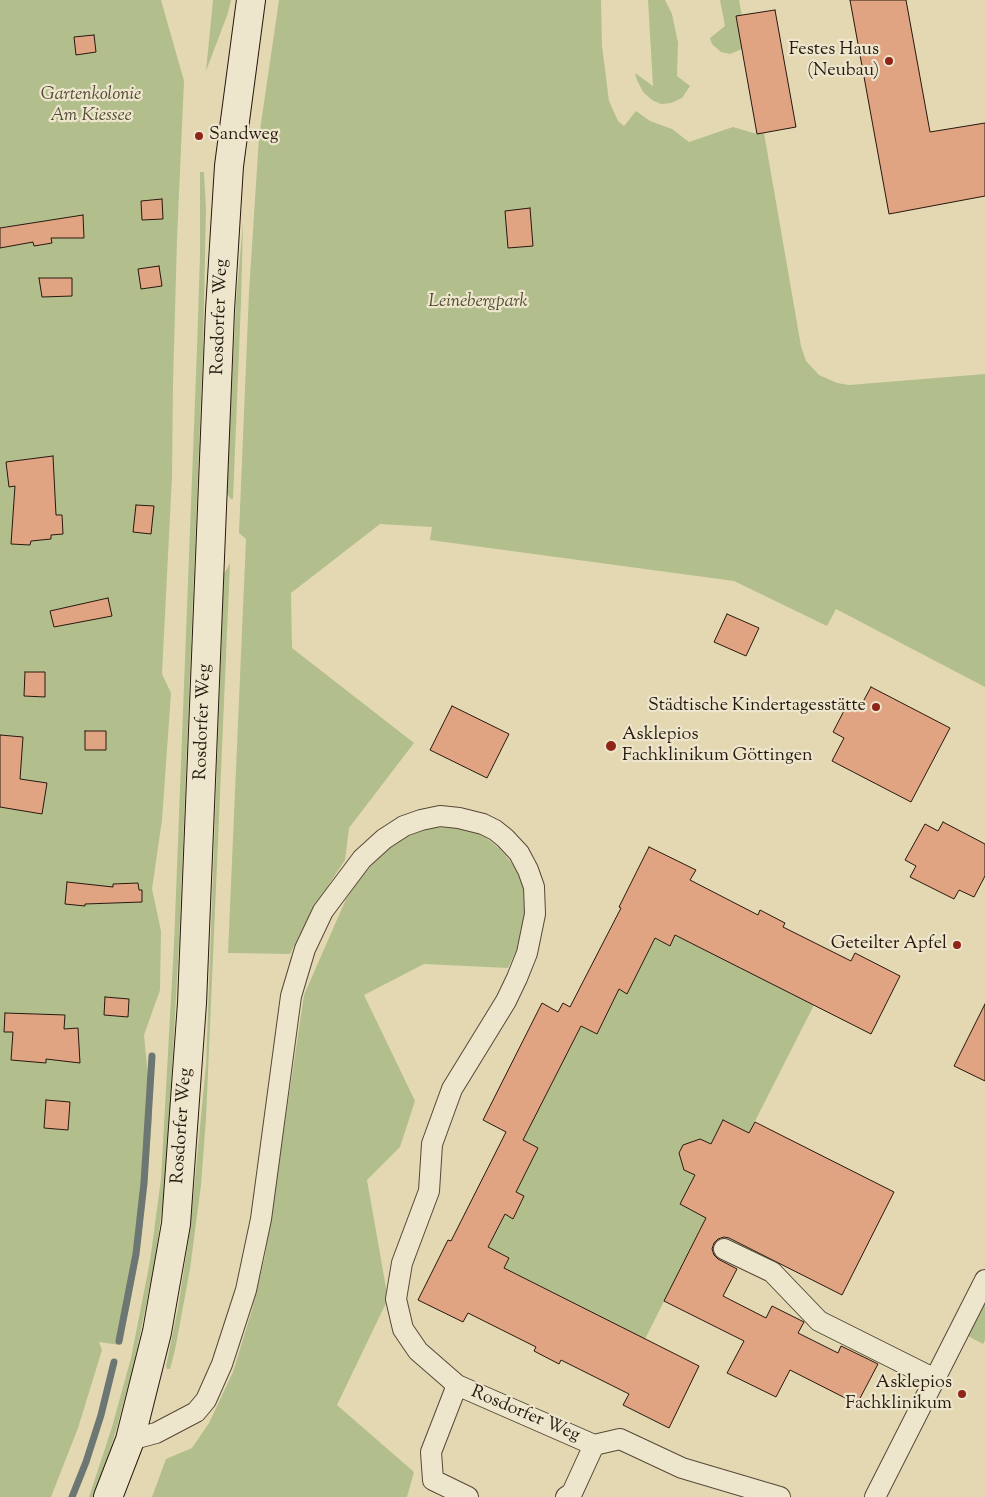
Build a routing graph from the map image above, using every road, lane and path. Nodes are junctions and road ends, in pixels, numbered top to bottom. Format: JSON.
{"nodes":[{"id":1,"x":251,"y":0,"type":"edge"},
{"id":2,"x":724,"y":1249,"type":"dead end"},
{"id":3,"x":985,"y":1280,"type":"edge"},
{"id":4,"x":935,"y":1379,"type":"junction"},
{"id":5,"x":457,"y":1385,"type":"junction"},
{"id":6,"x":130,"y":1440,"type":"junction"},
{"id":7,"x":594,"y":1445,"type":"junction"},
{"id":8,"x":108,"y":1497,"type":"edge"},
{"id":9,"x":468,"y":1497,"type":"edge"},
{"id":10,"x":566,"y":1497,"type":"edge"},
{"id":11,"x":780,"y":1497,"type":"edge"},
{"id":12,"x":875,"y":1497,"type":"edge"}],
"edges":[{"from":1,"to":6,"type":"main road","name":"Rosdorfer Weg"},
{"from":2,"to":4,"type":"street"},
{"from":3,"to":4,"type":"street"},
{"from":4,"to":12,"type":"street"},
{"from":5,"to":6,"type":"street","name":"Rosdorfer Weg"},
{"from":5,"to":7,"type":"street","name":"Rosdorfer Weg"},
{"from":5,"to":9,"type":"street","name":"Rosdorfer Weg"},
{"from":6,"to":8,"type":"main road","name":"Rosdorfer Weg"},
{"from":7,"to":10,"type":"street","name":"Rosdorfer Weg"},
{"from":7,"to":11,"type":"street","name":"Rosdorfer Weg"}]}
